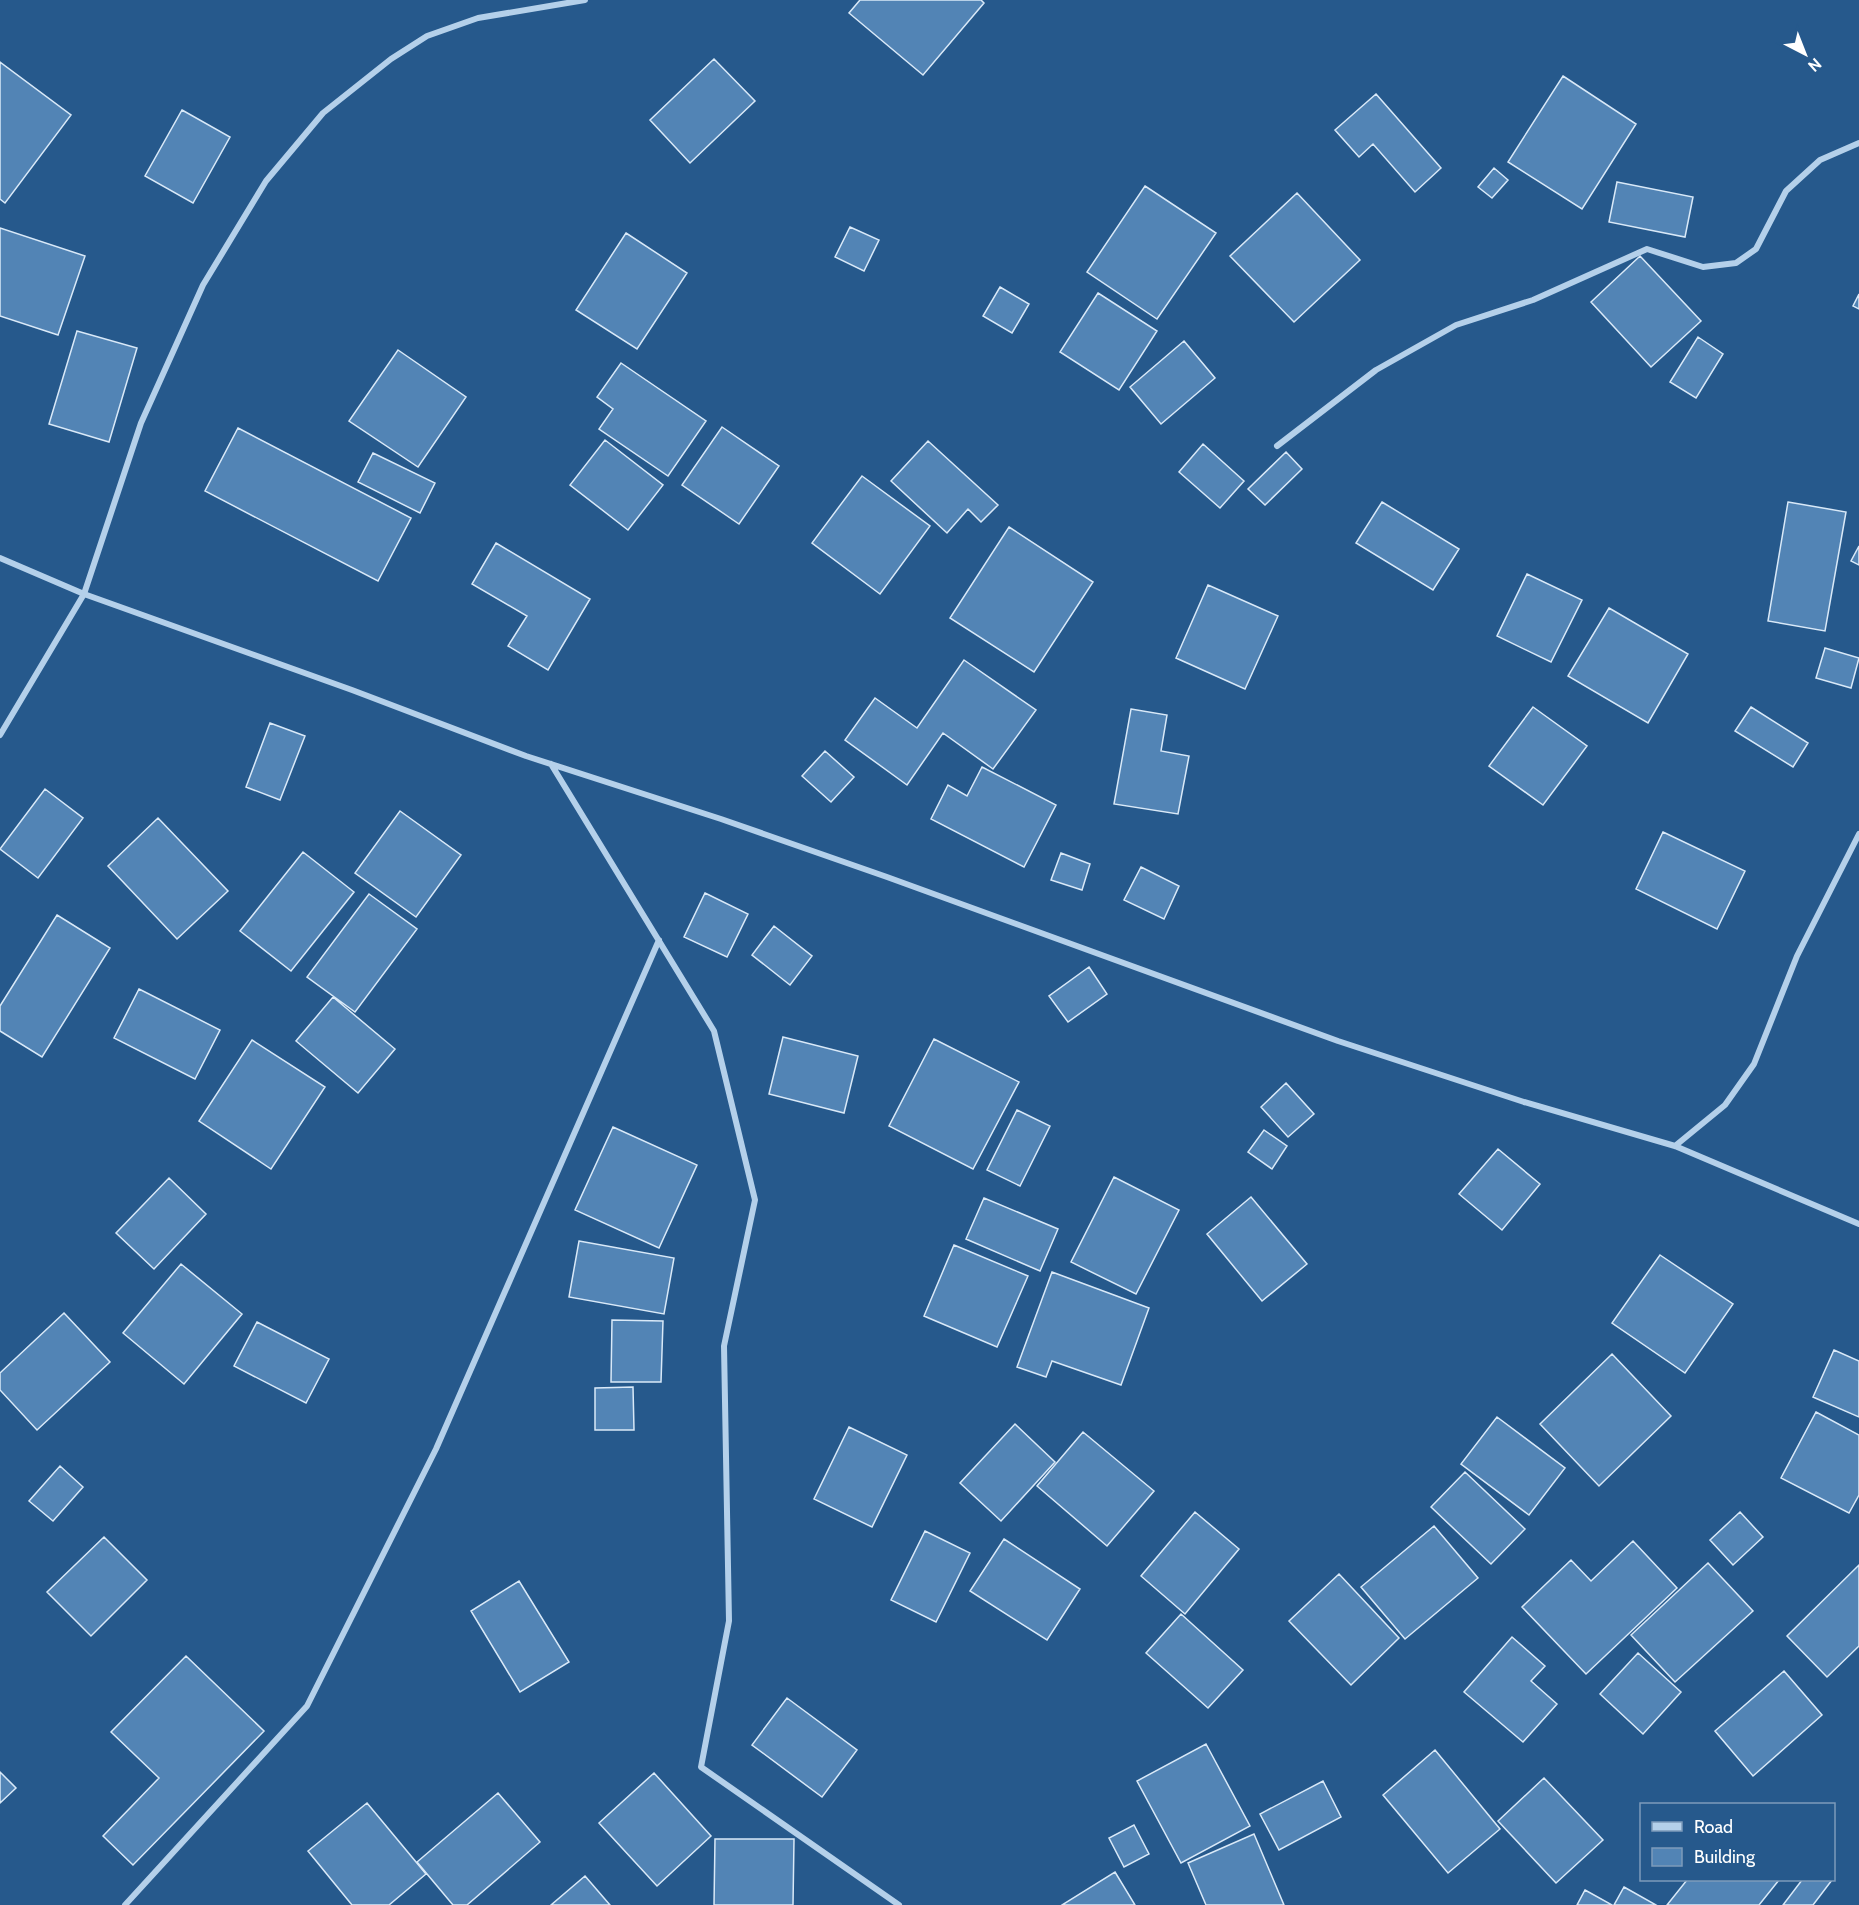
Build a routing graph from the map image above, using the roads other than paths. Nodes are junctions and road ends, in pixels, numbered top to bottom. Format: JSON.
{"nodes":[{"id":1,"x":585,"y":0,"type":"edge"},
{"id":2,"x":1859,"y":143,"type":"edge"},
{"id":3,"x":1277,"y":446,"type":"dead end"},
{"id":4,"x":0,"y":558,"type":"edge"},
{"id":5,"x":84,"y":594,"type":"junction"},
{"id":6,"x":0,"y":735,"type":"edge"},
{"id":7,"x":550,"y":764,"type":"junction"},
{"id":8,"x":1859,"y":834,"type":"edge"},
{"id":9,"x":659,"y":940,"type":"junction"},
{"id":10,"x":1675,"y":1146,"type":"junction"},
{"id":11,"x":1859,"y":1224,"type":"edge"},
{"id":12,"x":125,"y":1905,"type":"edge"},
{"id":13,"x":899,"y":1905,"type":"edge"}],
"edges":[{"from":1,"to":5,"type":"street"},
{"from":2,"to":3,"type":"street"},
{"from":4,"to":5,"type":"street"},
{"from":5,"to":6,"type":"street"},
{"from":5,"to":7,"type":"street"},
{"from":7,"to":9,"type":"street"},
{"from":7,"to":10,"type":"street"},
{"from":8,"to":10,"type":"street"},
{"from":9,"to":12,"type":"street"},
{"from":9,"to":13,"type":"street"},
{"from":10,"to":11,"type":"street"}]}
